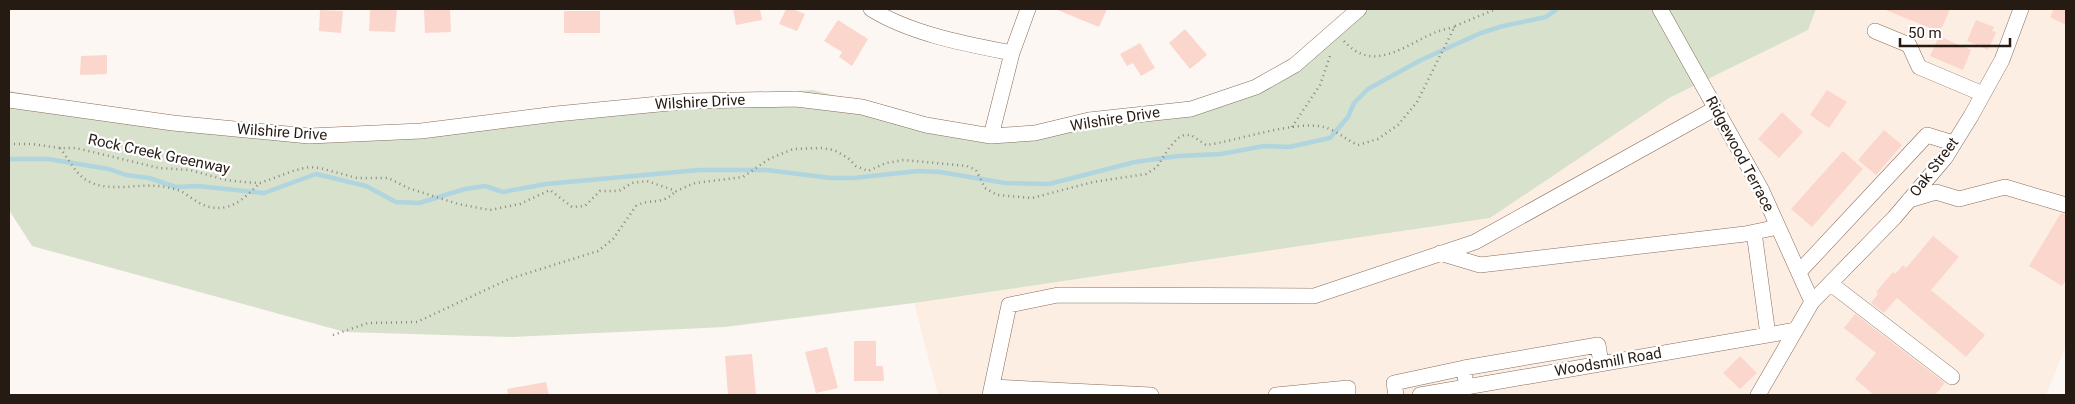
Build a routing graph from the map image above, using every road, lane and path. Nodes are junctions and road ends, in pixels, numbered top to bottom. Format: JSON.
{"nodes":[{"id":1,"x":871,"y":9,"type":"edge"},
{"id":2,"x":1028,"y":9,"type":"edge"},
{"id":3,"x":1359,"y":9,"type":"edge"},
{"id":4,"x":1496,"y":9,"type":"edge"},
{"id":5,"x":1660,"y":9,"type":"edge"},
{"id":6,"x":2021,"y":9,"type":"edge"},
{"id":7,"x":1455,"y":26,"type":"junction"},
{"id":8,"x":1336,"y":30,"type":"junction"},
{"id":9,"x":1874,"y":31,"type":"dead end"},
{"id":10,"x":1012,"y":53,"type":"junction"},
{"id":11,"x":1983,"y":94,"type":"junction"},
{"id":12,"x":9,"y":100,"type":"edge"},
{"id":13,"x":1716,"y":108,"type":"junction"},
{"id":14,"x":1292,"y":127,"type":"junction"},
{"id":15,"x":991,"y":136,"type":"junction"},
{"id":16,"x":1954,"y":143,"type":"junction"},
{"id":17,"x":9,"y":144,"type":"edge"},
{"id":18,"x":60,"y":148,"type":"junction"},
{"id":19,"x":259,"y":184,"type":"junction"},
{"id":20,"x":676,"y":191,"type":"junction"},
{"id":21,"x":1909,"y":200,"type":"junction"},
{"id":22,"x":2066,"y":205,"type":"edge"},
{"id":23,"x":1778,"y":226,"type":"junction"},
{"id":24,"x":1754,"y":232,"type":"junction"},
{"id":25,"x":1440,"y":254,"type":"junction"},
{"id":26,"x":1799,"y":272,"type":"junction"},
{"id":27,"x":1830,"y":284,"type":"junction"},
{"id":28,"x":1812,"y":302,"type":"junction"},
{"id":29,"x":1796,"y":330,"type":"junction"},
{"id":30,"x":1768,"y":334,"type":"junction"},
{"id":31,"x":333,"y":335,"type":"dead end"},
{"id":32,"x":1601,"y":363,"type":"junction"},
{"id":33,"x":1464,"y":368,"type":"junction"},
{"id":34,"x":1952,"y":377,"type":"dead end"},
{"id":35,"x":1467,"y":388,"type":"junction"},
{"id":36,"x":1484,"y":390,"type":"edge"},
{"id":37,"x":991,"y":391,"type":"edge"},
{"id":38,"x":1151,"y":395,"type":"edge"},
{"id":39,"x":1276,"y":395,"type":"edge"},
{"id":40,"x":1348,"y":395,"type":"edge"},
{"id":41,"x":1396,"y":395,"type":"edge"},
{"id":42,"x":1420,"y":395,"type":"edge"},
{"id":43,"x":1758,"y":395,"type":"edge"}],
"edges":[{"from":1,"to":10,"type":"street"},
{"from":2,"to":10,"type":"street"},
{"from":3,"to":8,"type":"street","name":"Wilshire Drive"},
{"from":4,"to":7,"type":"path"},
{"from":5,"to":13,"type":"street","name":"Ridgewood Terrace"},
{"from":6,"to":11,"type":"street","name":"Oak Street"},
{"from":7,"to":8,"type":"path"},
{"from":7,"to":14,"type":"path"},
{"from":8,"to":14,"type":"path"},
{"from":8,"to":15,"type":"street","name":"Wilshire Drive"},
{"from":9,"to":11,"type":"street"},
{"from":10,"to":15,"type":"street"},
{"from":11,"to":16,"type":"street","name":"Oak Street"},
{"from":12,"to":15,"type":"street","name":"Wilshire Drive"},
{"from":13,"to":23,"type":"street","name":"Ridgewood Terrace"},
{"from":13,"to":25,"type":"street"},
{"from":14,"to":20,"type":"path"},
{"from":16,"to":21,"type":"street","name":"Oak Street"},
{"from":16,"to":26,"type":"street"},
{"from":17,"to":18,"type":"path","name":"Rock Creek Greenway"},
{"from":18,"to":19,"type":"path","name":"Rock Creek Greenway"},
{"from":18,"to":19,"type":"path"},
{"from":19,"to":20,"type":"path","name":"Rock Creek Greenway"},
{"from":20,"to":31,"type":"path"},
{"from":21,"to":22,"type":"street"},
{"from":21,"to":27,"type":"street","name":"Oak Street"},
{"from":23,"to":24,"type":"street"},
{"from":23,"to":26,"type":"street","name":"Ridgewood Terrace"},
{"from":24,"to":25,"type":"street"},
{"from":24,"to":30,"type":"street"},
{"from":25,"to":37,"type":"street"},
{"from":26,"to":28,"type":"street","name":"Ridgewood Terrace"},
{"from":27,"to":28,"type":"street","name":"Oak Street"},
{"from":27,"to":34,"type":"street"},
{"from":28,"to":29,"type":"street","name":"Oak Street"},
{"from":29,"to":30,"type":"street","name":"Woodsmill Road"},
{"from":29,"to":43,"type":"street","name":"Oak Street"},
{"from":30,"to":32,"type":"street","name":"Woodsmill Road"},
{"from":32,"to":33,"type":"street"},
{"from":32,"to":36,"type":"street","name":"Woodsmill Road"},
{"from":33,"to":35,"type":"street"},
{"from":33,"to":41,"type":"street"},
{"from":35,"to":36,"type":"street","name":"Woodsmill Road"},
{"from":35,"to":42,"type":"street","name":"Woodsmill Road"},
{"from":37,"to":38,"type":"street"},
{"from":39,"to":40,"type":"street"}]}
